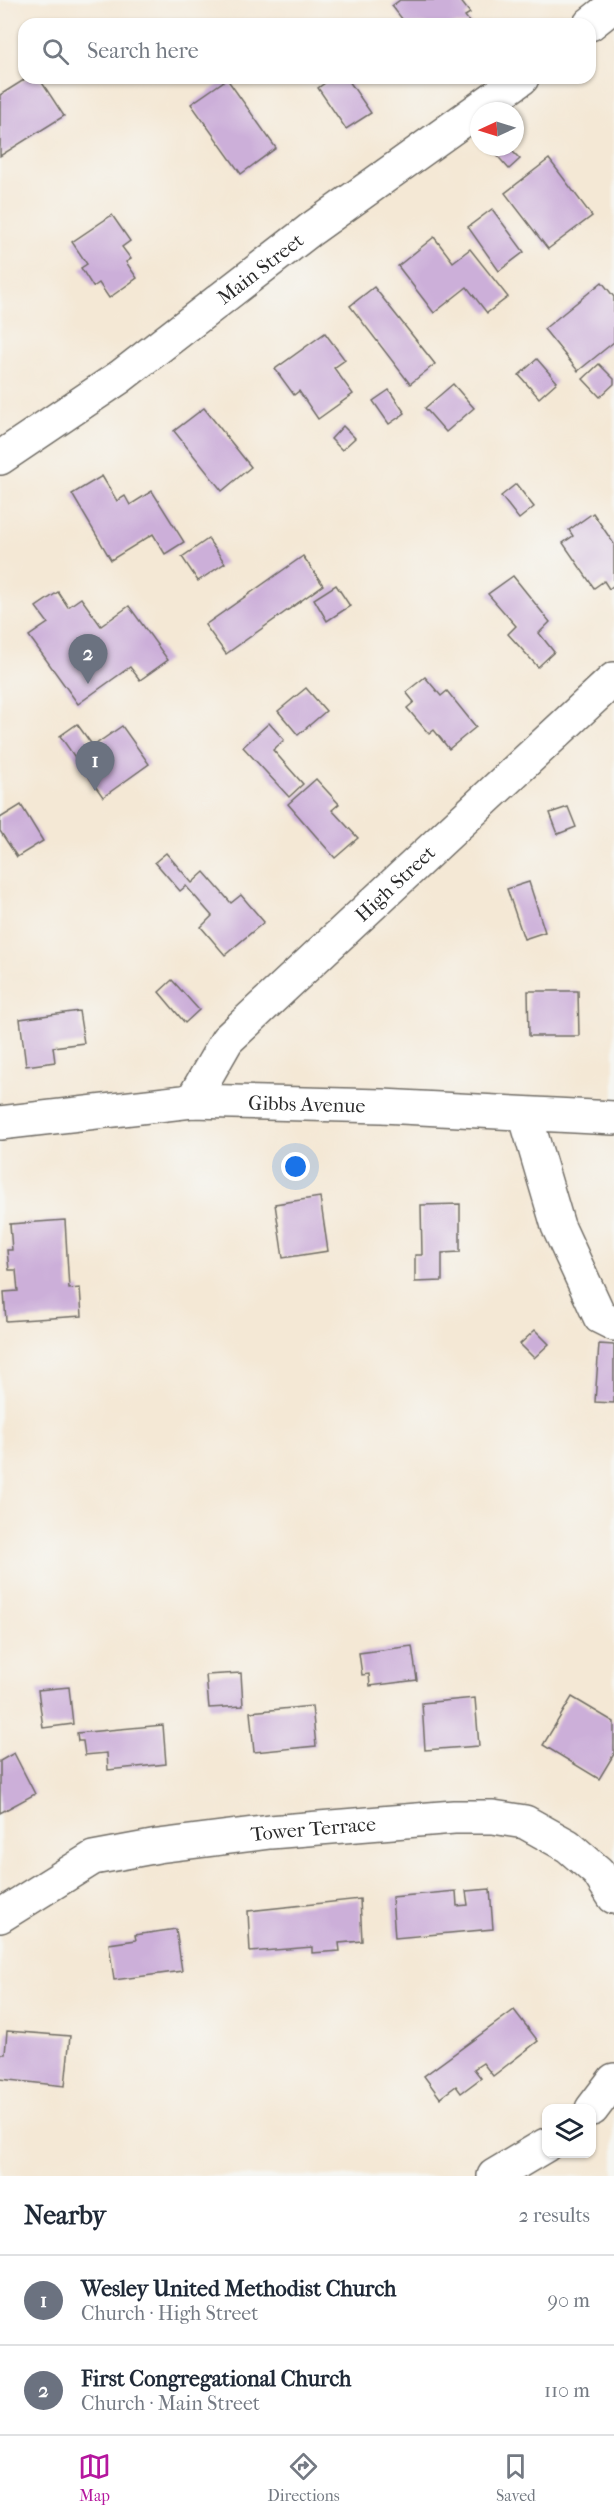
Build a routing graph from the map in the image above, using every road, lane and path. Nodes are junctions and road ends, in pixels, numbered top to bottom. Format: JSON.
{"nodes":[{"id":1,"x":614,"y":5,"type":"edge"},
{"id":2,"x":596,"y":19,"type":"edge"},
{"id":3,"x":514,"y":84,"type":"edge"},
{"id":4,"x":0,"y":458,"type":"edge"},
{"id":5,"x":614,"y":679,"type":"edge"},
{"id":6,"x":192,"y":1101,"type":"junction"},
{"id":7,"x":525,"y":1113,"type":"junction"},
{"id":8,"x":614,"y":1118,"type":"edge"},
{"id":9,"x":0,"y":1123,"type":"edge"},
{"id":10,"x":614,"y":1324,"type":"edge"},
{"id":11,"x":614,"y":1897,"type":"edge"},
{"id":12,"x":0,"y":1916,"type":"edge"},
{"id":13,"x":614,"y":2080,"type":"edge"},
{"id":14,"x":595,"y":2104,"type":"edge"},
{"id":15,"x":542,"y":2147,"type":"edge"},
{"id":16,"x":494,"y":2176,"type":"edge"}],
"edges":[{"from":1,"to":2,"type":"street"},
{"from":3,"to":4,"type":"street","name":"Main Street"},
{"from":5,"to":6,"type":"street","name":"High Street"},
{"from":6,"to":7,"type":"street","name":"Gibbs Avenue"},
{"from":6,"to":9,"type":"street","name":"Gibbs Avenue"},
{"from":7,"to":8,"type":"street","name":"Gibbs Avenue"},
{"from":7,"to":10,"type":"street"},
{"from":11,"to":12,"type":"street","name":"Tower Terrace"},
{"from":13,"to":14,"type":"street"},
{"from":15,"to":16,"type":"street"}]}
